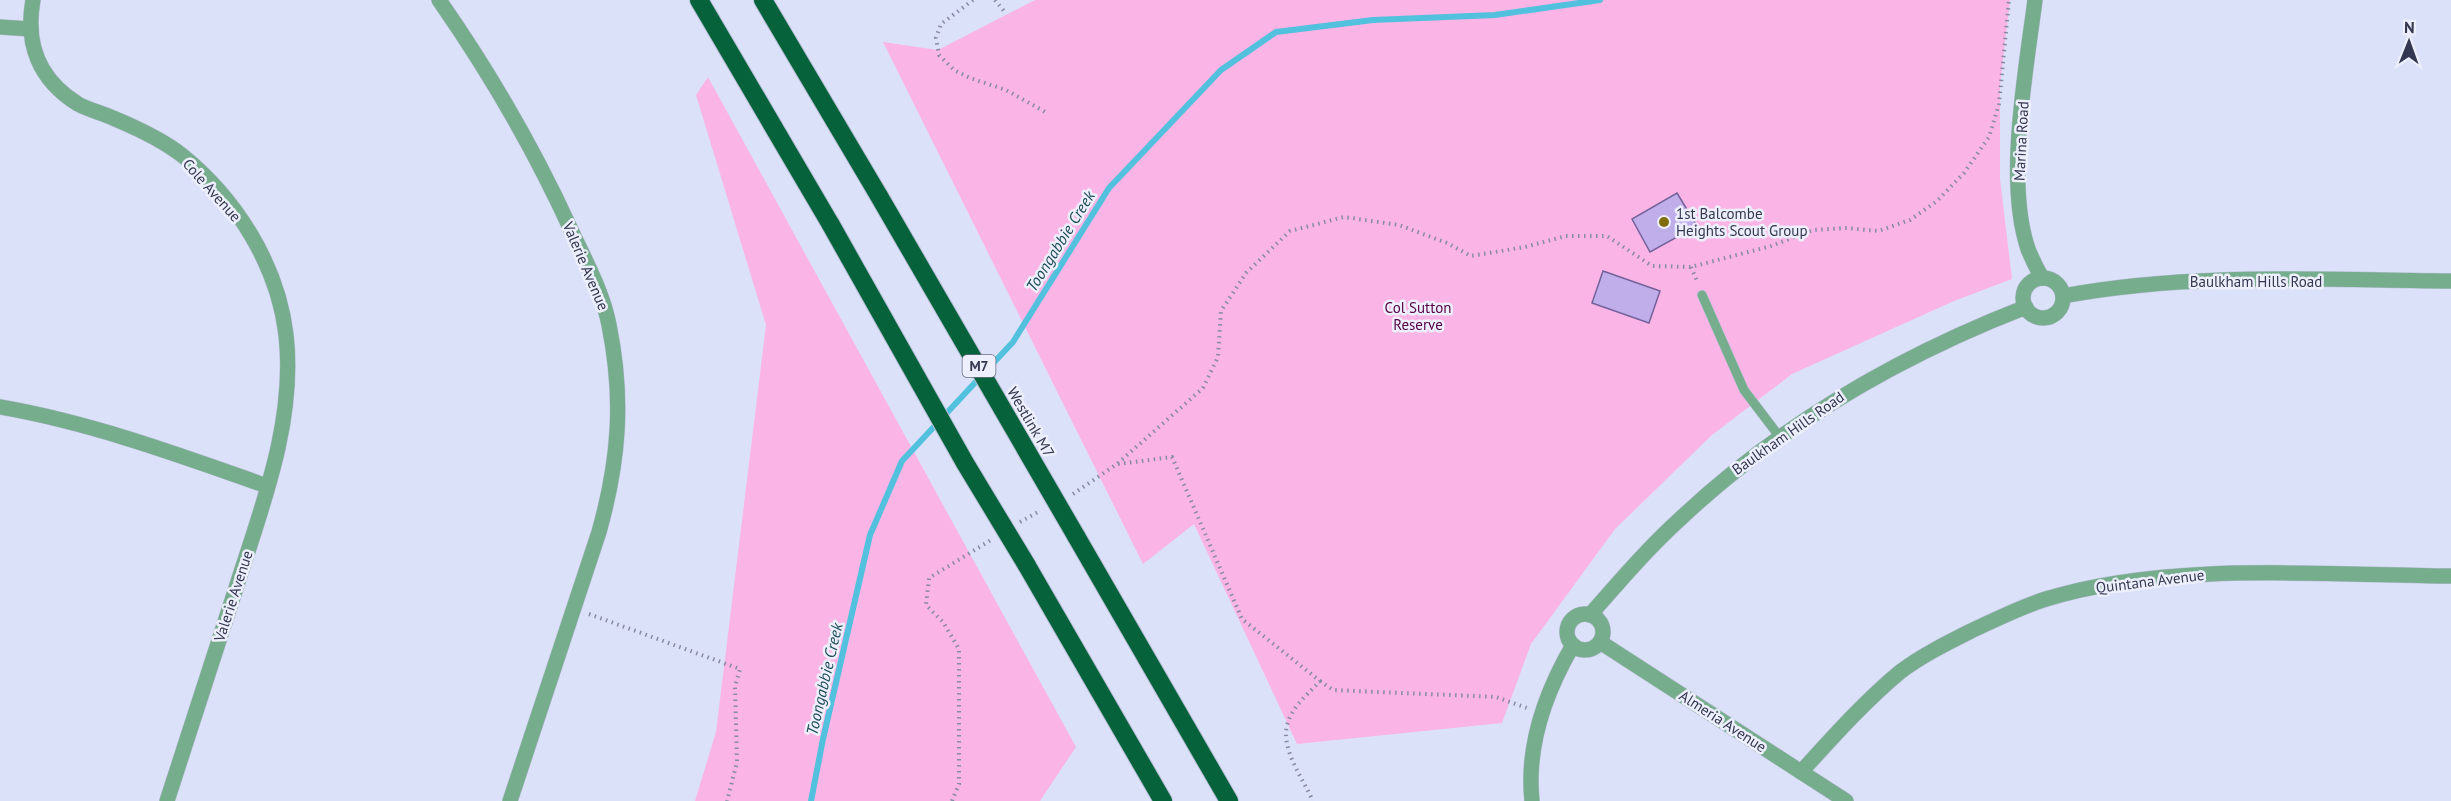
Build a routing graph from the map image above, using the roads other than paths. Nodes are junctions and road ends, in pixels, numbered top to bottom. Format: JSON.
{"nodes":[{"id":1,"x":33,"y":0,"type":"edge"},
{"id":2,"x":439,"y":0,"type":"edge"},
{"id":3,"x":699,"y":0,"type":"edge"},
{"id":4,"x":763,"y":0,"type":"edge"},
{"id":5,"x":2035,"y":0,"type":"edge"},
{"id":6,"x":0,"y":27,"type":"edge"},
{"id":7,"x":30,"y":29,"type":"junction"},
{"id":8,"x":2042,"y":278,"type":"junction"},
{"id":9,"x":2451,"y":281,"type":"edge"},
{"id":10,"x":1702,"y":295,"type":"dead end"},
{"id":11,"x":2063,"y":296,"type":"junction"},
{"id":12,"x":2026,"y":308,"type":"junction"},
{"id":13,"x":0,"y":407,"type":"edge"},
{"id":14,"x":1779,"y":436,"type":"junction"},
{"id":15,"x":267,"y":486,"type":"junction"},
{"id":16,"x":2451,"y":576,"type":"edge"},
{"id":17,"x":1590,"y":615,"type":"junction"},
{"id":18,"x":1600,"y":642,"type":"junction"},
{"id":19,"x":1573,"y":645,"type":"junction"},
{"id":20,"x":1802,"y":772,"type":"junction"},
{"id":21,"x":167,"y":801,"type":"edge"},
{"id":22,"x":510,"y":801,"type":"edge"},
{"id":23,"x":1163,"y":801,"type":"edge"},
{"id":24,"x":1229,"y":801,"type":"edge"},
{"id":25,"x":1532,"y":801,"type":"edge"},
{"id":26,"x":1846,"y":801,"type":"edge"}],
"edges":[{"from":1,"to":7,"type":"street","name":"Cole Avenue"},
{"from":2,"to":22,"type":"street","name":"Valerie Avenue"},
{"from":3,"to":23,"type":"highway","bridge":true},
{"from":4,"to":24,"type":"highway","name":"Westlink M7","number":"M7","bridge":true},
{"from":5,"to":8,"type":"street","name":"Marina Road"},
{"from":6,"to":7,"type":"street"},
{"from":7,"to":15,"type":"street","name":"Cole Avenue"},
{"from":8,"to":11,"type":"street"},
{"from":8,"to":12,"type":"street"},
{"from":9,"to":11,"type":"street","name":"Baulkham Hills Road"},
{"from":10,"to":14,"type":"lane"},
{"from":11,"to":12,"type":"street"},
{"from":12,"to":14,"type":"street","name":"Baulkham Hills Road"},
{"from":13,"to":15,"type":"street"},
{"from":14,"to":17,"type":"street","name":"Baulkham Hills Road"},
{"from":15,"to":21,"type":"street","name":"Valerie Avenue"},
{"from":16,"to":20,"type":"street","name":"Quintana Avenue"},
{"from":17,"to":18,"type":"street"},
{"from":17,"to":19,"type":"street"},
{"from":18,"to":19,"type":"street"},
{"from":18,"to":20,"type":"street","name":"Almeria Avenue"},
{"from":19,"to":25,"type":"street"},
{"from":20,"to":26,"type":"street","name":"Almeria Avenue"}]}
